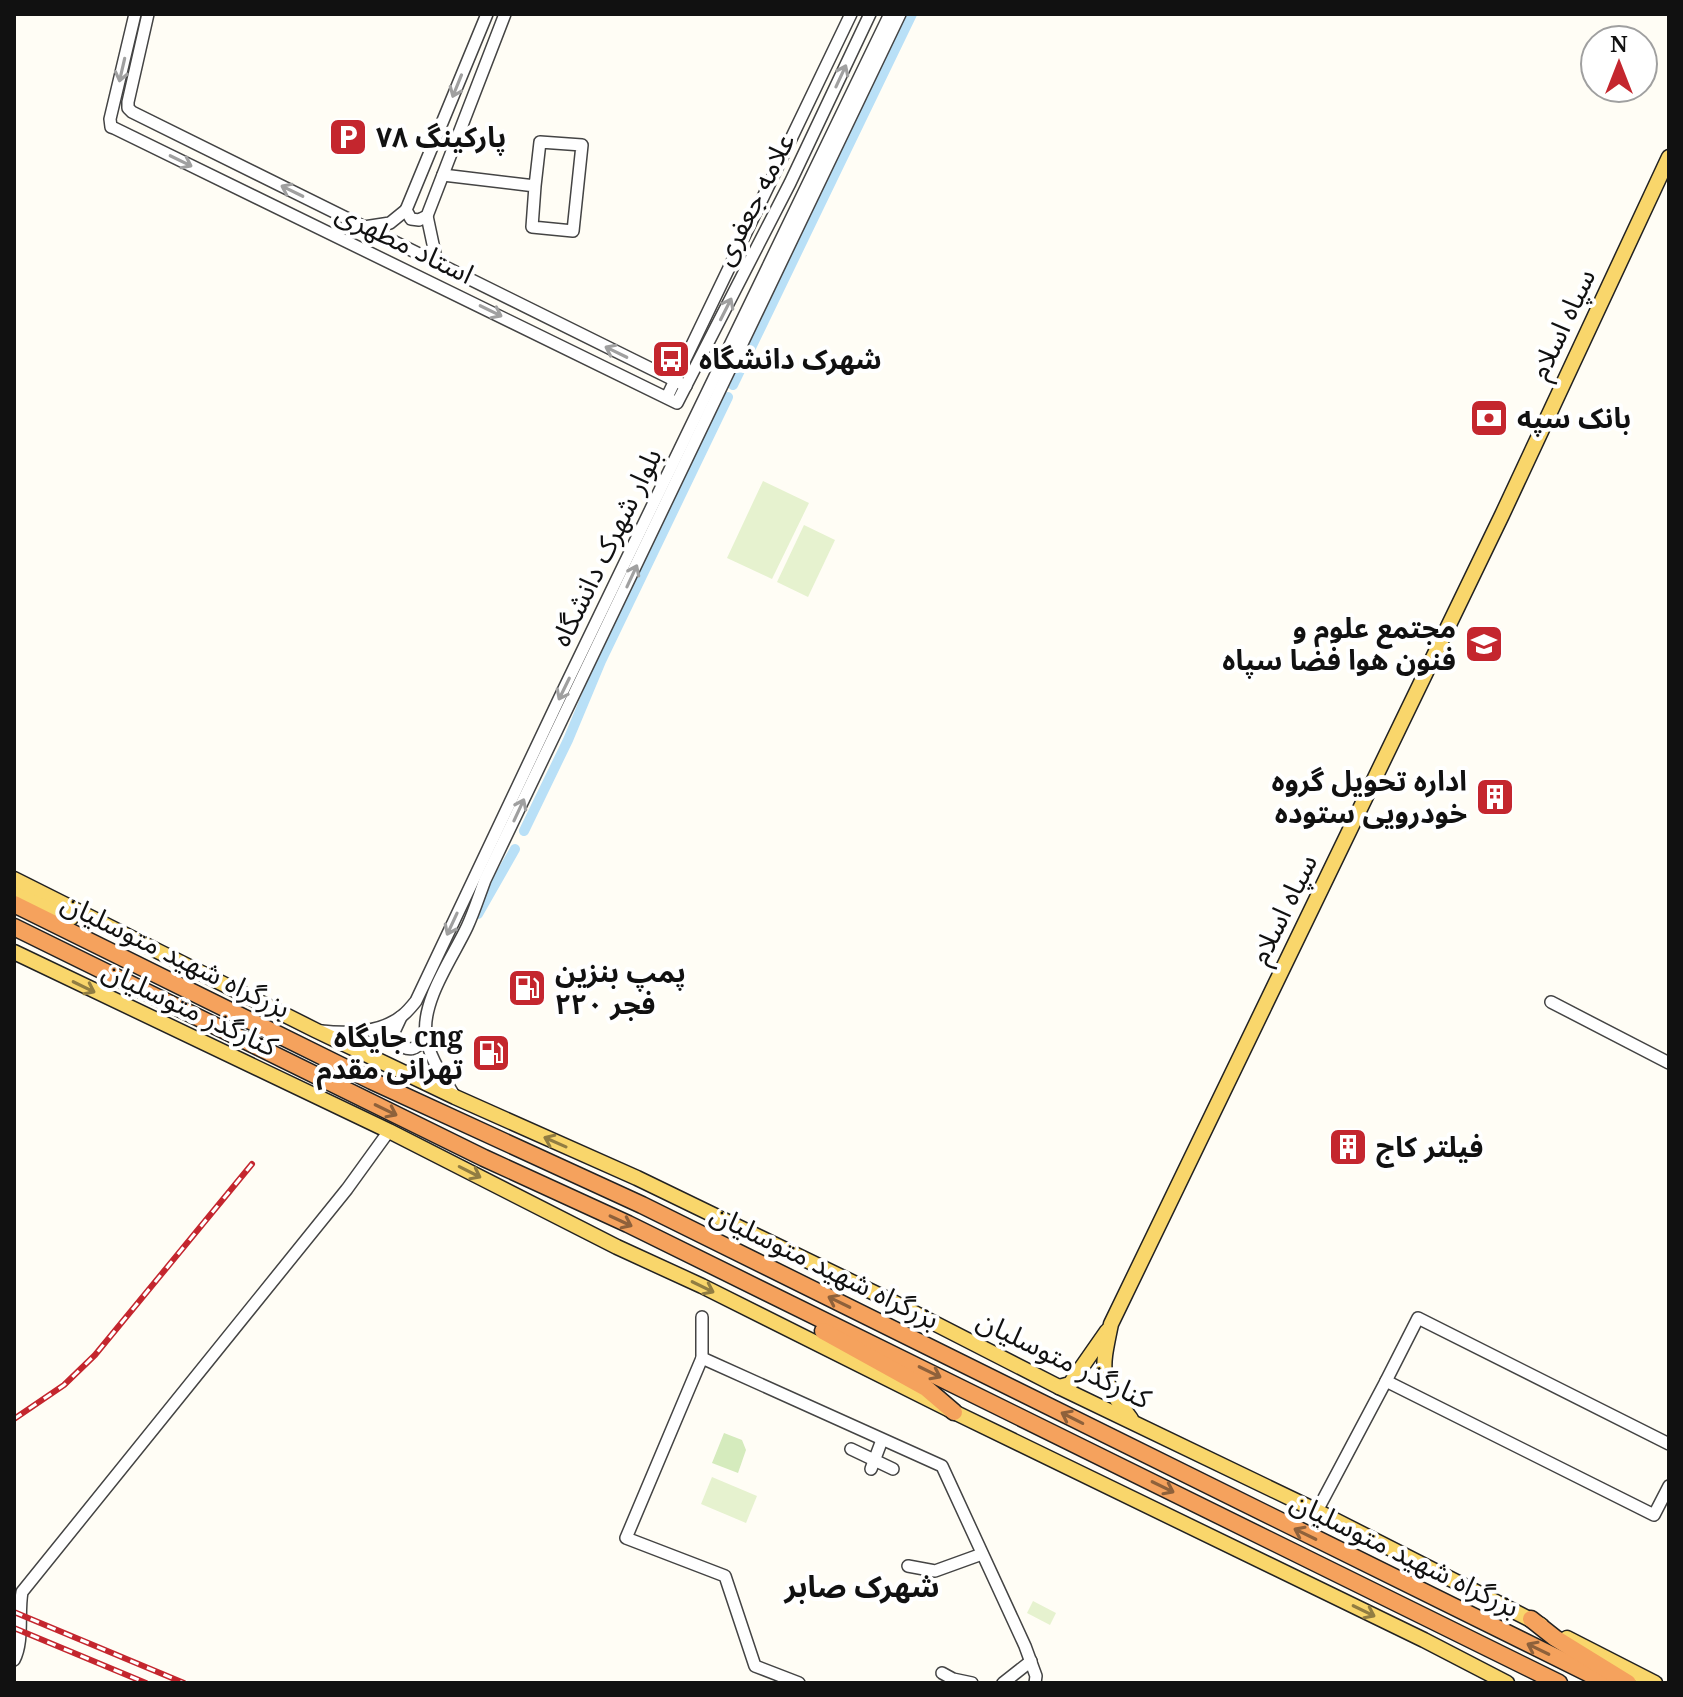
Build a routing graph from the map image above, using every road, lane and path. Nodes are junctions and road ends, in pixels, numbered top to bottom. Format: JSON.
{"nodes":[{"id":1,"x":135,"y":14,"type":"edge"},
{"id":2,"x":148,"y":14,"type":"edge"},
{"id":3,"x":487,"y":14,"type":"edge"},
{"id":4,"x":505,"y":14,"type":"edge"},
{"id":5,"x":851,"y":14,"type":"edge"},
{"id":6,"x":890,"y":14,"type":"edge"},
{"id":7,"x":900,"y":14,"type":"edge"},
{"id":8,"x":868,"y":15,"type":"edge"},
{"id":9,"x":435,"y":140,"type":"junction"},
{"id":10,"x":453,"y":147,"type":"junction"},
{"id":11,"x":1669,"y":157,"type":"edge"},
{"id":12,"x":443,"y":175,"type":"junction"},
{"id":13,"x":535,"y":186,"type":"junction"},
{"id":14,"x":406,"y":210,"type":"junction"},
{"id":15,"x":427,"y":216,"type":"junction"},
{"id":16,"x":364,"y":227,"type":"junction"},
{"id":17,"x":437,"y":263,"type":"junction"},
{"id":18,"x":681,"y":384,"type":"junction"},
{"id":19,"x":672,"y":400,"type":"joint"},
{"id":20,"x":502,"y":834,"type":"junction"},
{"id":21,"x":14,"y":879,"type":"edge"},
{"id":22,"x":14,"y":894,"type":"edge"},
{"id":23,"x":14,"y":904,"type":"edge"},
{"id":24,"x":14,"y":927,"type":"edge"},
{"id":25,"x":14,"y":952,"type":"edge"},
{"id":26,"x":161,"y":953,"type":"junction"},
{"id":27,"x":1551,"y":1002,"type":"dead end"},
{"id":28,"x":401,"y":1017,"type":"junction"},
{"id":29,"x":315,"y":1030,"type":"junction"},
{"id":30,"x":426,"y":1037,"type":"junction"},
{"id":31,"x":1669,"y":1063,"type":"edge"},
{"id":32,"x":455,"y":1097,"type":"junction"},
{"id":33,"x":389,"y":1131,"type":"junction"},
{"id":34,"x":766,"y":1292,"type":"junction"},
{"id":35,"x":702,"y":1317,"type":"dead end"},
{"id":36,"x":1111,"y":1324,"type":"junction"},
{"id":37,"x":702,"y":1358,"type":"junction"},
{"id":38,"x":1386,"y":1381,"type":"junction"},
{"id":39,"x":1059,"y":1387,"type":"junction"},
{"id":40,"x":954,"y":1412,"type":"junction"},
{"id":41,"x":1134,"y":1423,"type":"junction"},
{"id":42,"x":882,"y":1440,"type":"junction"},
{"id":43,"x":1669,"y":1444,"type":"edge"},
{"id":44,"x":851,"y":1449,"type":"dead end"},
{"id":45,"x":873,"y":1464,"type":"junction"},
{"id":46,"x":893,"y":1469,"type":"dead end"},
{"id":47,"x":1669,"y":1486,"type":"edge"},
{"id":48,"x":1317,"y":1511,"type":"junction"},
{"id":49,"x":982,"y":1554,"type":"junction"},
{"id":50,"x":908,"y":1566,"type":"dead end"},
{"id":51,"x":1531,"y":1619,"type":"junction"},
{"id":52,"x":14,"y":1660,"type":"edge"},
{"id":53,"x":1031,"y":1661,"type":"junction"},
{"id":54,"x":942,"y":1673,"type":"dead end"},
{"id":55,"x":1502,"y":1682,"type":"edge"},
{"id":56,"x":799,"y":1683,"type":"edge"},
{"id":57,"x":972,"y":1683,"type":"edge"},
{"id":58,"x":1003,"y":1683,"type":"edge"},
{"id":59,"x":1035,"y":1683,"type":"edge"},
{"id":60,"x":1559,"y":1683,"type":"edge"},
{"id":61,"x":1608,"y":1683,"type":"edge"},
{"id":62,"x":1628,"y":1683,"type":"edge"},
{"id":63,"x":1655,"y":1683,"type":"edge"}],
"edges":[{"from":1,"to":19,"type":"street","name":"استاد مطهری","one_way":true},
{"from":16,"to":2,"type":"street","name":"استاد مطهری","one_way":true},
{"from":3,"to":9,"type":"street","one_way":true},
{"from":4,"to":10,"type":"street"},
{"from":5,"to":18,"type":"street","name":"علامه جعفری"},
{"from":6,"to":20,"type":"street","name":"بلوار شهرک دانشگاه","one_way":true},
{"from":20,"to":7,"type":"street","name":"بلوار شهرک دانشگاه","one_way":true},
{"from":18,"to":8,"type":"street","name":"علامه جعفری","one_way":true},
{"from":9,"to":10,"type":"street"},
{"from":9,"to":14,"type":"street"},
{"from":10,"to":12,"type":"street"},
{"from":11,"to":36,"type":"main road","name":"سپاه اسلام"},
{"from":12,"to":13,"type":"street"},
{"from":12,"to":15,"type":"street"},
{"from":13,"to":13,"type":"street"},
{"from":14,"to":15,"type":"street"},
{"from":14,"to":16,"type":"street"},
{"from":15,"to":17,"type":"street"},
{"from":16,"to":17,"type":"street","name":"استاد مطهری"},
{"from":18,"to":17,"type":"street","name":"استاد مطهری","one_way":true},
{"from":18,"to":19,"type":"street","name":"علامه جعفری"},
{"from":20,"to":28,"type":"street","name":"بلوار شهرک دانشگاه","one_way":true},
{"from":20,"to":30,"type":"street","name":"بلوار شهرک دانشگاه"},
{"from":21,"to":26,"type":"main road","name":"کنارگذر متوسلیان"},
{"from":22,"to":26,"type":"main road"},
{"from":61,"to":23,"type":"highway","name":"بزرگراه شهید متوسلیان","one_way":true},
{"from":24,"to":34,"type":"highway","name":"بزرگراه شهید متوسلیان","one_way":true},
{"from":25,"to":33,"type":"main road","name":"کنارگذر متوسلیان","one_way":true},
{"from":26,"to":29,"type":"main road","name":"کنارگذر متوسلیان"},
{"from":27,"to":31,"type":"street"},
{"from":28,"to":29,"type":"street"},
{"from":28,"to":30,"type":"street"},
{"from":29,"to":32,"type":"main road","name":"کنارگذر متوسلیان"},
{"from":30,"to":32,"type":"street"},
{"from":39,"to":32,"type":"main road","name":"کنارگذر متوسلیان","one_way":true},
{"from":33,"to":40,"type":"main road","name":"کنارگذر متوسلیان","one_way":true},
{"from":33,"to":52,"type":"street"},
{"from":34,"to":40,"type":"highway"},
{"from":34,"to":60,"type":"highway","name":"بزرگراه شهید متوسلیان","one_way":true},
{"from":35,"to":37,"type":"street"},
{"from":36,"to":39,"type":"main road"},
{"from":36,"to":41,"type":"main road","name":"سپاه اسلام"},
{"from":37,"to":42,"type":"street"},
{"from":37,"to":56,"type":"street"},
{"from":38,"to":43,"type":"street"},
{"from":38,"to":47,"type":"street"},
{"from":38,"to":48,"type":"street"},
{"from":39,"to":41,"type":"main road","name":"کنارگذر متوسلیان"},
{"from":40,"to":55,"type":"main road","name":"کنارگذر متوسلیان","one_way":true},
{"from":41,"to":48,"type":"main road","name":"کنارگذر متوسلیان"},
{"from":42,"to":45,"type":"street"},
{"from":42,"to":49,"type":"street"},
{"from":44,"to":45,"type":"street"},
{"from":45,"to":46,"type":"street"},
{"from":48,"to":51,"type":"main road","name":"کنارگذر متوسلیان"},
{"from":49,"to":50,"type":"street"},
{"from":49,"to":53,"type":"street"},
{"from":51,"to":62,"type":"highway"},
{"from":51,"to":63,"type":"main road","name":"کنارگذر متوسلیان"},
{"from":53,"to":58,"type":"street"},
{"from":53,"to":59,"type":"street"},
{"from":54,"to":57,"type":"street"}]}
